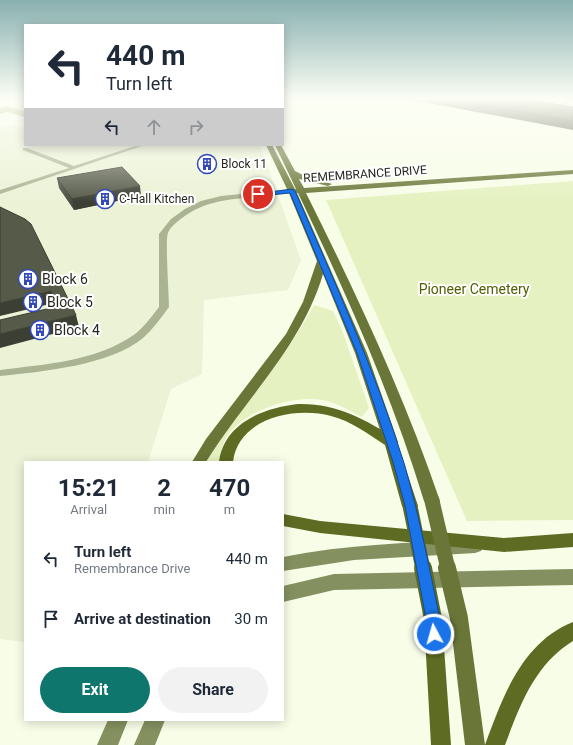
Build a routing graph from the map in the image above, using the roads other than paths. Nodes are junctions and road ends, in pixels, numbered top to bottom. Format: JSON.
{"nodes":[{"id":1,"x":140,"y":146,"type":"edge"},
{"id":2,"x":270,"y":146,"type":"edge"},
{"id":3,"x":279,"y":146,"type":"edge"},
{"id":4,"x":25,"y":149,"type":"dead end"},
{"id":5,"x":573,"y":165,"type":"edge"},
{"id":6,"x":74,"y":168,"type":"junction"},
{"id":7,"x":292,"y":172,"type":"junction"},
{"id":8,"x":573,"y":172,"type":"edge"},
{"id":9,"x":554,"y":174,"type":"junction"},
{"id":10,"x":343,"y":187,"type":"junction"},
{"id":11,"x":297,"y":191,"type":"junction"},
{"id":12,"x":0,"y":192,"type":"edge"},
{"id":13,"x":321,"y":263,"type":"junction"},
{"id":14,"x":0,"y":372,"type":"edge"},
{"id":15,"x":391,"y":442,"type":"junction"},
{"id":16,"x":200,"y":461,"type":"edge"},
{"id":17,"x":226,"y":461,"type":"edge"},
{"id":18,"x":284,"y":520,"type":"edge"},
{"id":19,"x":573,"y":540,"type":"edge"},
{"id":20,"x":504,"y":545,"type":"junction"},
{"id":21,"x":284,"y":564,"type":"edge"},
{"id":22,"x":573,"y":577,"type":"edge"},
{"id":23,"x":284,"y":594,"type":"edge"},
{"id":24,"x":573,"y":631,"type":"edge"},
{"id":25,"x":118,"y":721,"type":"edge"},
{"id":26,"x":155,"y":721,"type":"edge"},
{"id":27,"x":107,"y":745,"type":"edge"},
{"id":28,"x":144,"y":745,"type":"edge"},
{"id":29,"x":441,"y":745,"type":"edge"},
{"id":30,"x":475,"y":745,"type":"edge"},
{"id":31,"x":495,"y":745,"type":"edge"}],
"edges":[{"from":1,"to":6,"type":"street"},
{"from":2,"to":11,"type":"main road"},
{"from":3,"to":7,"type":"main road"},
{"from":4,"to":6,"type":"street"},
{"from":5,"to":9,"type":"main road"},
{"from":6,"to":12,"type":"street"},
{"from":7,"to":10,"type":"main road"},
{"from":7,"to":11,"type":"main road"},
{"from":8,"to":9,"type":"main road","name":"REMEMBRANCE DRIVE"},
{"from":9,"to":10,"type":"main road","name":"REMEMBRANCE DRIVE"},
{"from":10,"to":11,"type":"main road","name":"REMEMBRANCE DRIVE"},
{"from":11,"to":13,"type":"main road"},
{"from":11,"to":14,"type":"street","name":"REMEMBRANCE DRIVE"},
{"from":11,"to":30,"type":"main road","bridge":true},
{"from":13,"to":15,"type":"main road"},
{"from":13,"to":16,"type":"main road"},
{"from":15,"to":17,"type":"highway"},
{"from":15,"to":29,"type":"highway","bridge":true},
{"from":18,"to":20,"type":"highway"},
{"from":19,"to":20,"type":"highway"},
{"from":20,"to":21,"type":"main road"},
{"from":22,"to":23,"type":"main road"},
{"from":24,"to":31,"type":"highway"},
{"from":25,"to":27,"type":"main road"},
{"from":26,"to":28,"type":"main road"}]}
